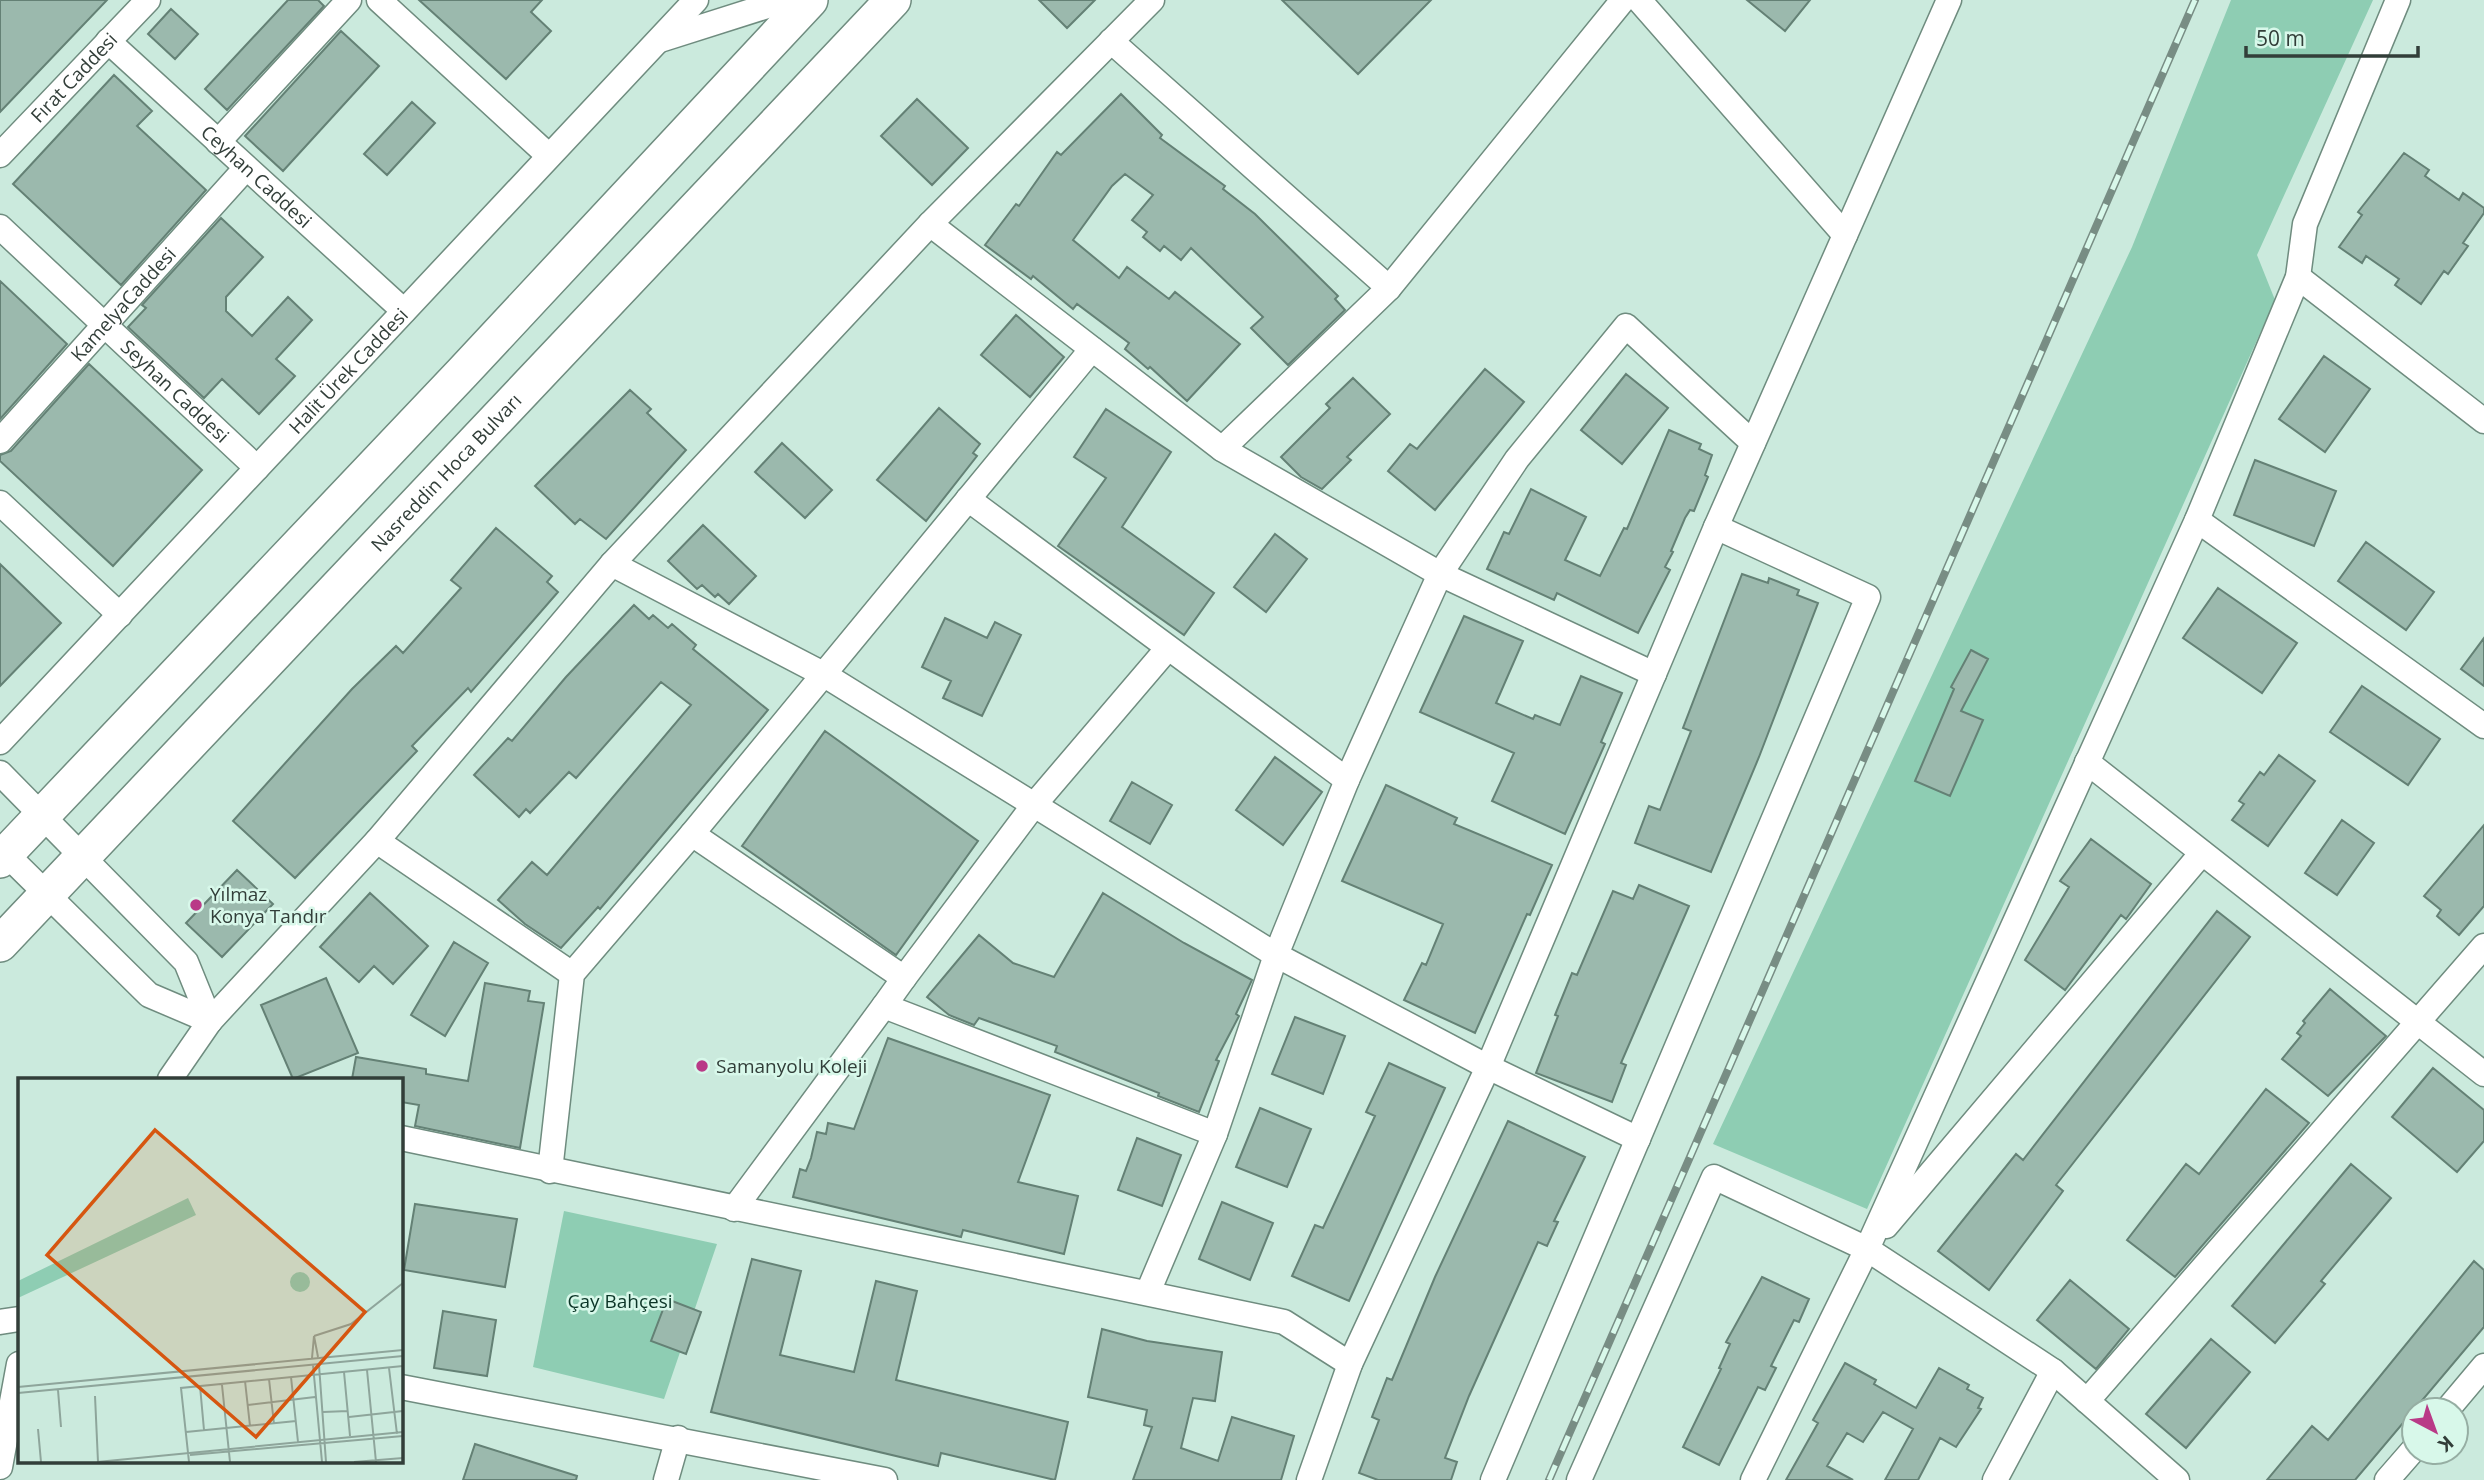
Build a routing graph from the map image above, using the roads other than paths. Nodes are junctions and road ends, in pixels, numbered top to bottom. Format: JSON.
{"nodes":[{"id":1,"x":148,"y":0,"type":"edge"},
{"id":2,"x":349,"y":0,"type":"edge"},
{"id":3,"x":379,"y":0,"type":"edge"},
{"id":4,"x":786,"y":0,"type":"edge"},
{"id":5,"x":810,"y":0,"type":"edge"},
{"id":6,"x":893,"y":0,"type":"edge"},
{"id":7,"x":1152,"y":0,"type":"edge"},
{"id":8,"x":1623,"y":0,"type":"edge"},
{"id":9,"x":1639,"y":0,"type":"edge"},
{"id":10,"x":1949,"y":0,"type":"edge"},
{"id":11,"x":2398,"y":0,"type":"edge"},
{"id":12,"x":684,"y":4,"type":"edge"},
{"id":13,"x":658,"y":40,"type":"junction"},
{"id":14,"x":108,"y":41,"type":"junction"},
{"id":15,"x":1111,"y":41,"type":"junction"},
{"id":16,"x":218,"y":142,"type":"junction"},
{"id":17,"x":0,"y":155,"type":"edge"},
{"id":18,"x":549,"y":156,"type":"junction"},
{"id":19,"x":246,"y":168,"type":"junction"},
{"id":20,"x":930,"y":224,"type":"junction"},
{"id":21,"x":0,"y":227,"type":"edge"},
{"id":22,"x":1845,"y":235,"type":"junction"},
{"id":23,"x":2298,"y":277,"type":"junction"},
{"id":24,"x":1389,"y":288,"type":"junction"},
{"id":25,"x":404,"y":312,"type":"junction"},
{"id":26,"x":105,"y":325,"type":"junction"},
{"id":27,"x":1092,"y":349,"type":"junction"},
{"id":28,"x":2484,"y":421,"type":"edge"},
{"id":29,"x":0,"y":441,"type":"edge"},
{"id":30,"x":1753,"y":443,"type":"junction"},
{"id":31,"x":1222,"y":449,"type":"junction"},
{"id":32,"x":257,"y":468,"type":"junction"},
{"id":33,"x":968,"y":499,"type":"junction"},
{"id":34,"x":0,"y":503,"type":"edge"},
{"id":35,"x":2197,"y":520,"type":"junction"},
{"id":36,"x":1716,"y":527,"type":"junction"},
{"id":37,"x":612,"y":564,"type":"junction"},
{"id":38,"x":1440,"y":574,"type":"junction"},
{"id":39,"x":120,"y":615,"type":"junction"},
{"id":40,"x":1168,"y":648,"type":"junction"},
{"id":41,"x":823,"y":674,"type":"junction"},
{"id":42,"x":1654,"y":674,"type":"junction"},
{"id":43,"x":2484,"y":726,"type":"edge"},
{"id":44,"x":0,"y":742,"type":"edge"},
{"id":45,"x":2087,"y":762,"type":"junction"},
{"id":46,"x":0,"y":773,"type":"edge"},
{"id":47,"x":1347,"y":780,"type":"junction"},
{"id":48,"x":1034,"y":805,"type":"junction"},
{"id":49,"x":42,"y":816,"type":"junction"},
{"id":50,"x":692,"y":834,"type":"junction"},
{"id":51,"x":377,"y":841,"type":"junction"},
{"id":52,"x":2202,"y":853,"type":"junction"},
{"id":53,"x":2,"y":854,"type":"edge"},
{"id":54,"x":83,"y":857,"type":"junction"},
{"id":55,"x":47,"y":894,"type":"junction"},
{"id":56,"x":0,"y":944,"type":"edge"},
{"id":57,"x":2484,"y":946,"type":"edge"},
{"id":58,"x":1276,"y":955,"type":"junction"},
{"id":59,"x":572,"y":974,"type":"junction"},
{"id":60,"x":904,"y":978,"type":"junction"},
{"id":61,"x":884,"y":1006,"type":"junction"},
{"id":62,"x":210,"y":1021,"type":"junction"},
{"id":63,"x":2417,"y":1022,"type":"junction"},
{"id":64,"x":1488,"y":1067,"type":"junction"},
{"id":65,"x":2484,"y":1074,"type":"edge"},
{"id":66,"x":171,"y":1078,"type":"edge"},
{"id":67,"x":1215,"y":1134,"type":"junction"},
{"id":68,"x":402,"y":1138,"type":"edge"},
{"id":69,"x":1638,"y":1139,"type":"junction"},
{"id":70,"x":550,"y":1171,"type":"junction"},
{"id":71,"x":734,"y":1209,"type":"junction"},
{"id":72,"x":1867,"y":1249,"type":"junction"},
{"id":73,"x":1148,"y":1292,"type":"junction"},
{"id":74,"x":18,"y":1319,"type":"edge"},
{"id":75,"x":0,"y":1322,"type":"edge"},
{"id":76,"x":1350,"y":1364,"type":"junction"},
{"id":77,"x":2484,"y":1366,"type":"edge"},
{"id":78,"x":18,"y":1369,"type":"edge"},
{"id":79,"x":2053,"y":1371,"type":"junction"},
{"id":80,"x":402,"y":1387,"type":"edge"},
{"id":81,"x":2459,"y":1396,"type":"edge"},
{"id":82,"x":2087,"y":1401,"type":"junction"},
{"id":83,"x":678,"y":1438,"type":"junction"},
{"id":84,"x":2400,"y":1465,"type":"edge"},
{"id":85,"x":0,"y":1467,"type":"edge"},
{"id":86,"x":666,"y":1480,"type":"edge"},
{"id":87,"x":885,"y":1480,"type":"edge"},
{"id":88,"x":1309,"y":1480,"type":"edge"},
{"id":89,"x":1493,"y":1480,"type":"edge"},
{"id":90,"x":1579,"y":1480,"type":"edge"},
{"id":91,"x":1753,"y":1480,"type":"edge"},
{"id":92,"x":1995,"y":1480,"type":"edge"},
{"id":93,"x":2177,"y":1480,"type":"edge"},
{"id":94,"x":2387,"y":1480,"type":"edge"}],
"edges":[{"from":1,"to":14,"type":"street","name":"Fırat Caddesi"},
{"from":2,"to":16,"type":"street"},
{"from":3,"to":18,"type":"street"},
{"from":4,"to":13,"type":"street"},
{"from":5,"to":49,"type":"highway"},
{"from":6,"to":54,"type":"highway","name":"Nasreddin Hoca Bulvarı"},
{"from":7,"to":15,"type":"street"},
{"from":8,"to":24,"type":"street"},
{"from":9,"to":22,"type":"street"},
{"from":10,"to":22,"type":"street"},
{"from":11,"to":23,"type":"street"},
{"from":12,"to":13,"type":"street","name":"Halit Ürek Caddesi"},
{"from":13,"to":18,"type":"street","name":"Halit Ürek Caddesi"},
{"from":14,"to":16,"type":"street","name":"Ceyhan Caddesi"},
{"from":14,"to":17,"type":"street","name":"Fırat Caddesi"},
{"from":15,"to":20,"type":"street"},
{"from":15,"to":24,"type":"street"},
{"from":16,"to":19,"type":"street","name":"Ceyhan Caddesi"},
{"from":18,"to":25,"type":"street","name":"Halit Ürek Caddesi"},
{"from":19,"to":25,"type":"street","name":"Ceyhan Caddesi"},
{"from":19,"to":26,"type":"street","name":"KamelyaCaddesi"},
{"from":20,"to":27,"type":"street"},
{"from":20,"to":37,"type":"street"},
{"from":21,"to":26,"type":"street","name":"Seyhan Caddesi"},
{"from":22,"to":30,"type":"street"},
{"from":23,"to":28,"type":"street"},
{"from":23,"to":35,"type":"street"},
{"from":24,"to":31,"type":"street"},
{"from":25,"to":32,"type":"street","name":"Halit Ürek Caddesi"},
{"from":26,"to":29,"type":"street","name":"KamelyaCaddesi"},
{"from":26,"to":32,"type":"street","name":"Seyhan Caddesi"},
{"from":27,"to":31,"type":"street"},
{"from":27,"to":33,"type":"street"},
{"from":30,"to":36,"type":"street"},
{"from":30,"to":38,"type":"street"},
{"from":31,"to":38,"type":"street"},
{"from":32,"to":39,"type":"street","name":"Halit Ürek Caddesi"},
{"from":33,"to":40,"type":"street"},
{"from":33,"to":41,"type":"street"},
{"from":34,"to":39,"type":"street"},
{"from":35,"to":43,"type":"street"},
{"from":35,"to":45,"type":"street"},
{"from":36,"to":42,"type":"street"},
{"from":36,"to":69,"type":"street"},
{"from":37,"to":41,"type":"street"},
{"from":37,"to":51,"type":"street"},
{"from":38,"to":42,"type":"street"},
{"from":38,"to":47,"type":"street"},
{"from":39,"to":44,"type":"street","name":"Halit Ürek Caddesi"},
{"from":40,"to":47,"type":"street"},
{"from":40,"to":48,"type":"street"},
{"from":41,"to":48,"type":"street"},
{"from":41,"to":50,"type":"street"},
{"from":42,"to":64,"type":"street"},
{"from":45,"to":52,"type":"street"},
{"from":45,"to":72,"type":"street"},
{"from":46,"to":49,"type":"street"},
{"from":47,"to":58,"type":"street"},
{"from":48,"to":58,"type":"street"},
{"from":48,"to":60,"type":"street"},
{"from":49,"to":53,"type":"highway"},
{"from":49,"to":54,"type":"street"},
{"from":50,"to":59,"type":"street"},
{"from":50,"to":60,"type":"street"},
{"from":51,"to":59,"type":"street"},
{"from":51,"to":62,"type":"street"},
{"from":52,"to":63,"type":"street"},
{"from":52,"to":72,"type":"street"},
{"from":53,"to":55,"type":"street"},
{"from":54,"to":55,"type":"highway","name":"Nasreddin Hoca Bulvarı"},
{"from":54,"to":62,"type":"street"},
{"from":55,"to":56,"type":"highway","name":"Nasreddin Hoca Bulvarı"},
{"from":55,"to":62,"type":"street"},
{"from":57,"to":63,"type":"street"},
{"from":58,"to":64,"type":"street"},
{"from":58,"to":67,"type":"street"},
{"from":59,"to":70,"type":"street"},
{"from":60,"to":61,"type":"street"},
{"from":61,"to":67,"type":"street"},
{"from":61,"to":71,"type":"street"},
{"from":62,"to":66,"type":"street"},
{"from":63,"to":65,"type":"street"},
{"from":63,"to":82,"type":"street"},
{"from":64,"to":69,"type":"street"},
{"from":64,"to":76,"type":"street"},
{"from":67,"to":73,"type":"street"},
{"from":68,"to":70,"type":"street"},
{"from":69,"to":89,"type":"street"},
{"from":70,"to":71,"type":"street"},
{"from":71,"to":73,"type":"street"},
{"from":72,"to":79,"type":"street"},
{"from":72,"to":90,"type":"street"},
{"from":72,"to":91,"type":"street"},
{"from":73,"to":76,"type":"street"},
{"from":74,"to":75,"type":"street"},
{"from":76,"to":88,"type":"street"},
{"from":77,"to":81,"type":"street"},
{"from":78,"to":85,"type":"street"},
{"from":79,"to":82,"type":"street"},
{"from":79,"to":92,"type":"street"},
{"from":80,"to":83,"type":"street"},
{"from":82,"to":93,"type":"street"},
{"from":83,"to":86,"type":"street"},
{"from":83,"to":87,"type":"street"},
{"from":84,"to":94,"type":"street"}]}
